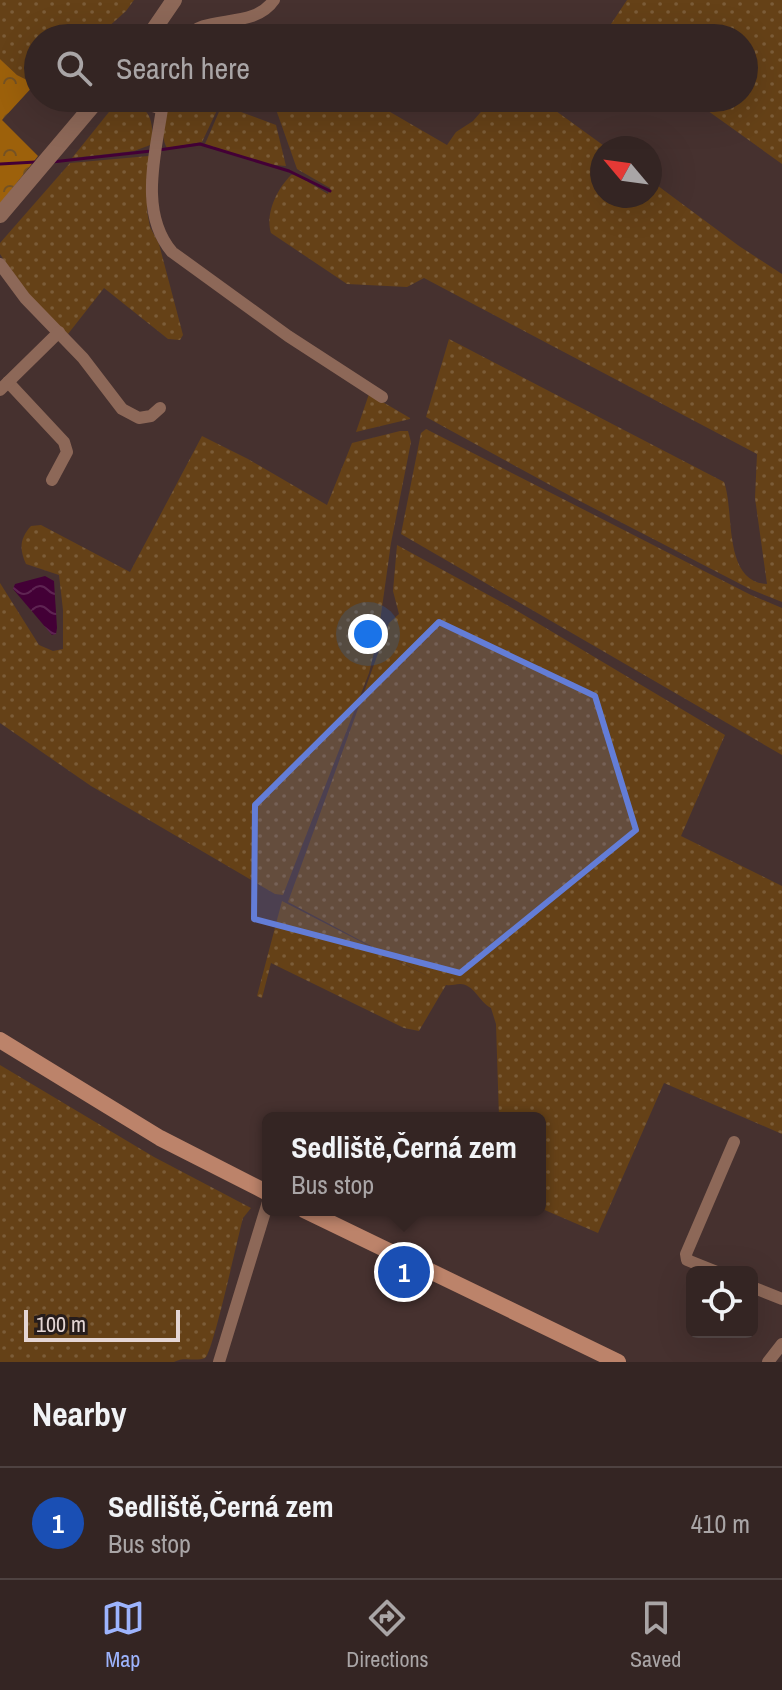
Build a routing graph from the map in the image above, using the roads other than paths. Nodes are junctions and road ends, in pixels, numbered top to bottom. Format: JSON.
{"nodes":[{"id":1,"x":174,"y":0,"type":"edge"},
{"id":2,"x":274,"y":0,"type":"edge"},
{"id":3,"x":158,"y":24,"type":"edge"},
{"id":4,"x":219,"y":24,"type":"edge"},
{"id":5,"x":87,"y":112,"type":"edge"},
{"id":6,"x":163,"y":112,"type":"edge"},
{"id":7,"x":0,"y":215,"type":"edge"},
{"id":8,"x":0,"y":264,"type":"edge"},
{"id":9,"x":59,"y":332,"type":"junction"},
{"id":10,"x":4,"y":386,"type":"edge"},
{"id":11,"x":382,"y":397,"type":"dead end"},
{"id":12,"x":160,"y":408,"type":"dead end"},
{"id":13,"x":52,"y":480,"type":"dead end"},
{"id":14,"x":0,"y":1040,"type":"edge"},
{"id":15,"x":734,"y":1142,"type":"dead end"},
{"id":16,"x":262,"y":1190,"type":"edge"},
{"id":17,"x":264,"y":1216,"type":"edge"},
{"id":18,"x":316,"y":1216,"type":"edge"},
{"id":19,"x":702,"y":1266,"type":"edge"},
{"id":20,"x":758,"y":1289,"type":"edge"},
{"id":21,"x":782,"y":1299,"type":"edge"},
{"id":22,"x":782,"y":1344,"type":"edge"},
{"id":23,"x":219,"y":1362,"type":"edge"},
{"id":24,"x":618,"y":1362,"type":"edge"},
{"id":25,"x":768,"y":1362,"type":"edge"}],
"edges":[{"from":1,"to":3,"type":"street"},
{"from":2,"to":4,"type":"street"},
{"from":5,"to":7,"type":"street"},
{"from":6,"to":11,"type":"street"},
{"from":8,"to":9,"type":"street"},
{"from":9,"to":10,"type":"street"},
{"from":9,"to":12,"type":"street"},
{"from":10,"to":13,"type":"street"},
{"from":14,"to":16,"type":"main road"},
{"from":15,"to":19,"type":"street"},
{"from":17,"to":23,"type":"street"},
{"from":18,"to":24,"type":"main road"},
{"from":20,"to":21,"type":"street"},
{"from":22,"to":25,"type":"street"}]}
